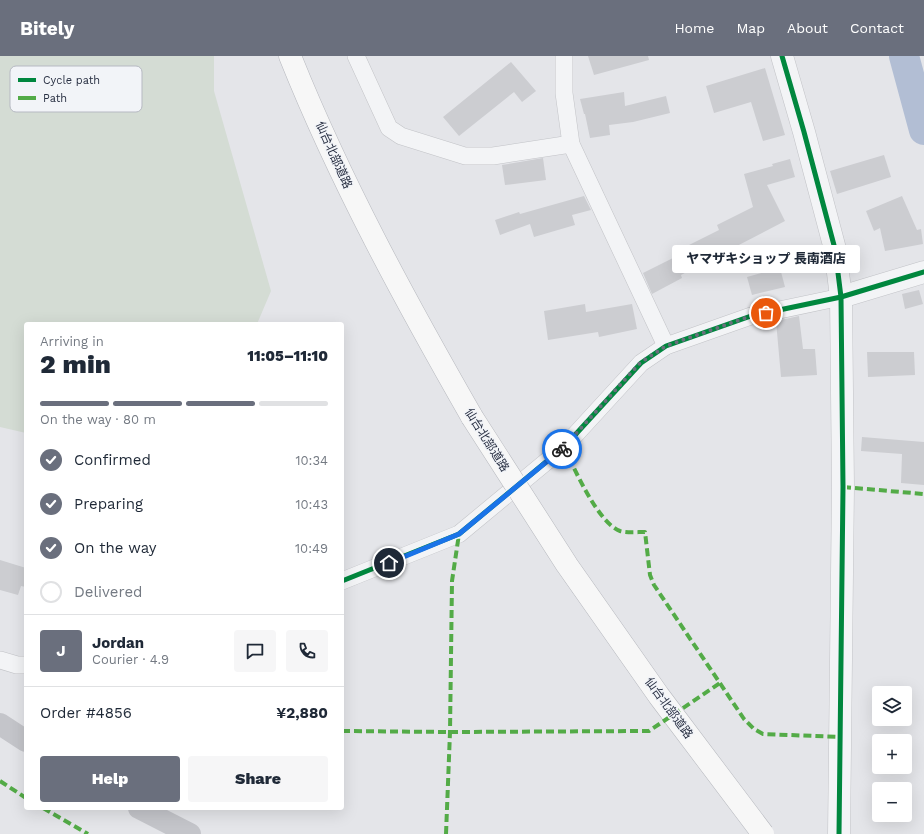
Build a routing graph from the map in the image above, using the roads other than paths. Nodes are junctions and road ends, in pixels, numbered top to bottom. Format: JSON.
{"nodes":[{"id":1,"x":290,"y":56,"type":"edge"},
{"id":2,"x":356,"y":56,"type":"edge"},
{"id":3,"x":564,"y":56,"type":"edge"},
{"id":4,"x":782,"y":56,"type":"edge"},
{"id":5,"x":571,"y":144,"type":"junction"},
{"id":6,"x":924,"y":272,"type":"edge"},
{"id":7,"x":841,"y":296,"type":"junction"},
{"id":8,"x":666,"y":346,"type":"junction"},
{"id":9,"x":344,"y":580,"type":"edge"},
{"id":10,"x":0,"y":660,"type":"edge"},
{"id":11,"x":24,"y":665,"type":"edge"},
{"id":12,"x":0,"y":724,"type":"edge"},
{"id":13,"x":24,"y":740,"type":"edge"},
{"id":14,"x":143,"y":810,"type":"edge"},
{"id":15,"x":190,"y":834,"type":"edge"},
{"id":16,"x":763,"y":834,"type":"edge"},
{"id":17,"x":839,"y":834,"type":"edge"}],
"edges":[{"from":1,"to":16,"type":"highway","name":"仙台北部道路","bridge":true},
{"from":2,"to":5,"type":"street"},
{"from":3,"to":5,"type":"street"},
{"from":4,"to":7,"type":"street"},
{"from":5,"to":8,"type":"street"},
{"from":6,"to":7,"type":"street"},
{"from":7,"to":8,"type":"street"},
{"from":7,"to":17,"type":"street"},
{"from":8,"to":9,"type":"street"},
{"from":10,"to":11,"type":"street"},
{"from":12,"to":13,"type":"main road"},
{"from":14,"to":15,"type":"main road"}]}
